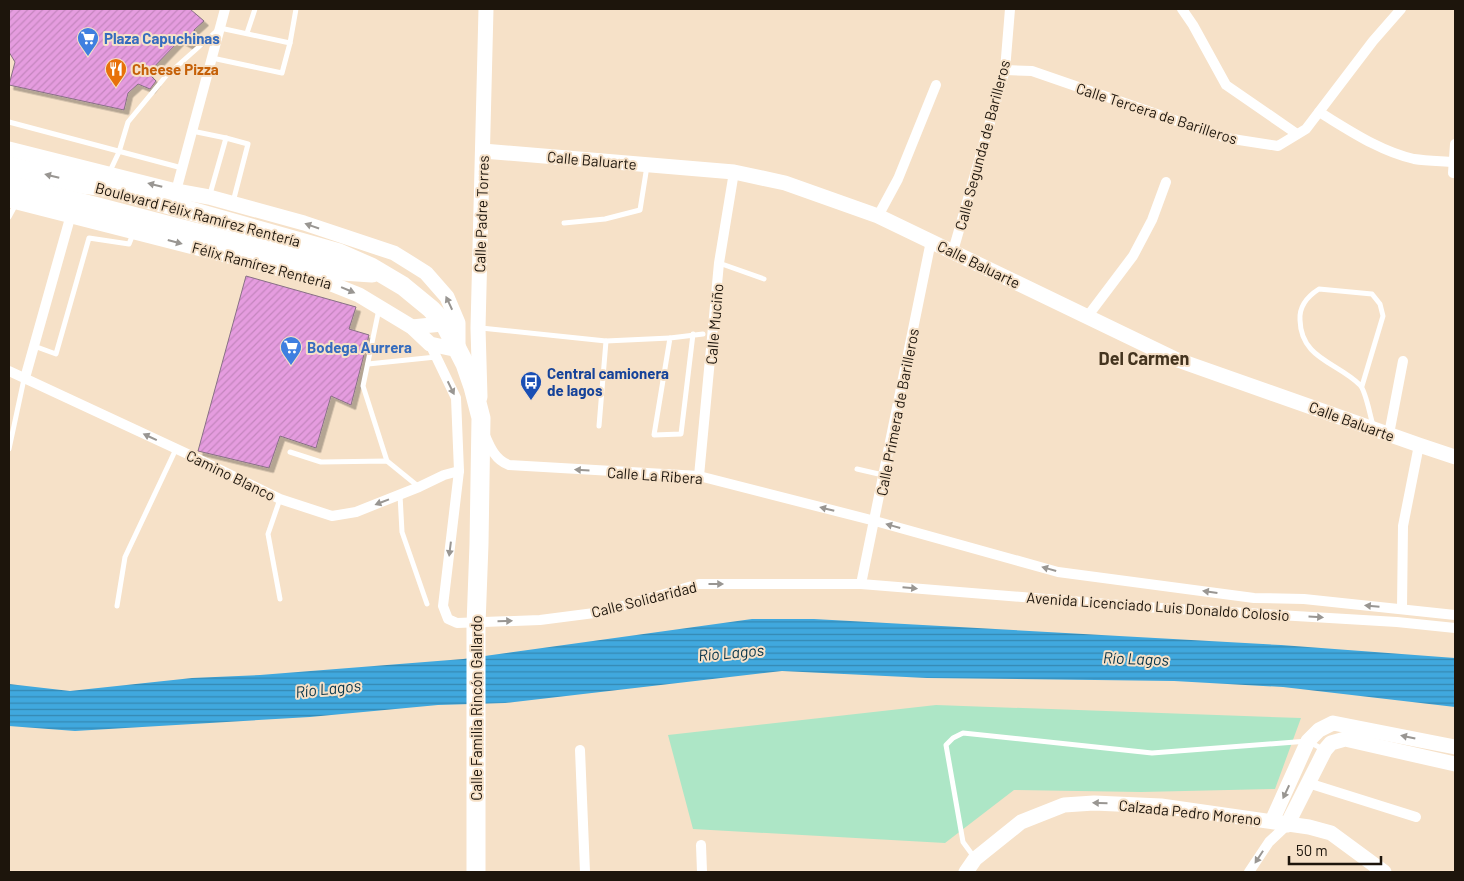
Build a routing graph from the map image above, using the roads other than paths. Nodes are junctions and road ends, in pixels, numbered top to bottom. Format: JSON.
{"nodes":[{"id":1,"x":225,"y":9,"type":"edge"},
{"id":2,"x":255,"y":9,"type":"edge"},
{"id":3,"x":296,"y":9,"type":"edge"},
{"id":4,"x":486,"y":9,"type":"edge"},
{"id":5,"x":1010,"y":9,"type":"edge"},
{"id":6,"x":1182,"y":9,"type":"edge"},
{"id":7,"x":1401,"y":9,"type":"edge"},
{"id":8,"x":220,"y":28,"type":"junction"},
{"id":9,"x":247,"y":33,"type":"junction"},
{"id":10,"x":290,"y":43,"type":"junction"},
{"id":11,"x":211,"y":58,"type":"junction"},
{"id":12,"x":1005,"y":70,"type":"junction"},
{"id":13,"x":936,"y":85,"type":"dead end"},
{"id":14,"x":1319,"y":112,"type":"junction"},
{"id":15,"x":9,"y":122,"type":"edge"},
{"id":16,"x":192,"y":131,"type":"junction"},
{"id":17,"x":1302,"y":131,"type":"junction"},
{"id":18,"x":226,"y":138,"type":"junction"},
{"id":19,"x":1455,"y":144,"type":"edge"},
{"id":20,"x":9,"y":149,"type":"edge"},
{"id":21,"x":484,"y":151,"type":"junction"},
{"id":22,"x":119,"y":152,"type":"junction"},
{"id":23,"x":647,"y":165,"type":"junction"},
{"id":24,"x":9,"y":166,"type":"edge"},
{"id":25,"x":182,"y":168,"type":"junction"},
{"id":26,"x":734,"y":172,"type":"junction"},
{"id":27,"x":1166,"y":182,"type":"dead end"},
{"id":28,"x":9,"y":185,"type":"edge"},
{"id":29,"x":176,"y":191,"type":"junction"},
{"id":30,"x":79,"y":192,"type":"junction"},
{"id":31,"x":102,"y":197,"type":"junction"},
{"id":32,"x":209,"y":197,"type":"junction"},
{"id":33,"x":13,"y":201,"type":"edge"},
{"id":34,"x":233,"y":204,"type":"junction"},
{"id":35,"x":878,"y":216,"type":"junction"},
{"id":36,"x":9,"y":217,"type":"edge"},
{"id":37,"x":564,"y":224,"type":"dead end"},
{"id":38,"x":134,"y":231,"type":"junction"},
{"id":39,"x":932,"y":241,"type":"junction"},
{"id":40,"x":259,"y":249,"type":"junction"},
{"id":41,"x":953,"y":251,"type":"junction"},
{"id":42,"x":233,"y":257,"type":"junction"},
{"id":43,"x":719,"y":263,"type":"junction"},
{"id":44,"x":383,"y":274,"type":"junction"},
{"id":45,"x":764,"y":279,"type":"dead end"},
{"id":46,"x":379,"y":307,"type":"junction"},
{"id":47,"x":1086,"y":317,"type":"junction"},
{"id":48,"x":451,"y":323,"type":"junction"},
{"id":49,"x":412,"y":327,"type":"junction"},
{"id":50,"x":478,"y":328,"type":"junction"},
{"id":51,"x":693,"y":334,"type":"junction"},
{"id":52,"x":703,"y":334,"type":"dead end"},
{"id":53,"x":670,"y":338,"type":"junction"},
{"id":54,"x":606,"y":341,"type":"junction"},
{"id":55,"x":34,"y":346,"type":"junction"},
{"id":56,"x":458,"y":350,"type":"junction"},
{"id":57,"x":433,"y":351,"type":"junction"},
{"id":58,"x":1403,"y":361,"type":"dead end"},
{"id":59,"x":368,"y":364,"type":"junction"},
{"id":60,"x":9,"y":371,"type":"edge"},
{"id":61,"x":24,"y":378,"type":"junction"},
{"id":62,"x":1362,"y":386,"type":"junction"},
{"id":63,"x":481,"y":423,"type":"junction"},
{"id":64,"x":599,"y":426,"type":"dead end"},
{"id":65,"x":1374,"y":429,"type":"junction"},
{"id":66,"x":1389,"y":434,"type":"junction"},
{"id":67,"x":1419,"y":445,"type":"junction"},
{"id":68,"x":176,"y":448,"type":"junction"},
{"id":69,"x":9,"y":449,"type":"edge"},
{"id":70,"x":290,"y":452,"type":"dead end"},
{"id":71,"x":1455,"y":457,"type":"edge"},
{"id":72,"x":387,"y":461,"type":"junction"},
{"id":73,"x":857,"y":469,"type":"dead end"},
{"id":74,"x":459,"y":471,"type":"junction"},
{"id":75,"x":884,"y":475,"type":"junction"},
{"id":76,"x":699,"y":476,"type":"junction"},
{"id":77,"x":419,"y":487,"type":"junction"},
{"id":78,"x":400,"y":495,"type":"junction"},
{"id":79,"x":280,"y":500,"type":"junction"},
{"id":80,"x":874,"y":521,"type":"junction"},
{"id":81,"x":861,"y":584,"type":"junction"},
{"id":82,"x":280,"y":600,"type":"dead end"},
{"id":83,"x":426,"y":604,"type":"dead end"},
{"id":84,"x":117,"y":606,"type":"dead end"},
{"id":85,"x":1402,"y":608,"type":"junction"},
{"id":86,"x":1455,"y":615,"type":"edge"},
{"id":87,"x":1455,"y":628,"type":"edge"},
{"id":88,"x":1308,"y":740,"type":"junction"},
{"id":89,"x":1455,"y":747,"type":"edge"},
{"id":90,"x":580,"y":750,"type":"dead end"},
{"id":91,"x":1325,"y":750,"type":"junction"},
{"id":92,"x":1455,"y":764,"type":"edge"},
{"id":93,"x":1308,"y":783,"type":"junction"},
{"id":94,"x":1416,"y":816,"type":"dead end"},
{"id":95,"x":1272,"y":821,"type":"junction"},
{"id":96,"x":1287,"y":824,"type":"junction"},
{"id":97,"x":1269,"y":842,"type":"junction"},
{"id":98,"x":701,"y":845,"type":"dead end"},
{"id":99,"x":975,"y":859,"type":"junction"},
{"id":100,"x":476,"y":872,"type":"edge"},
{"id":101,"x":585,"y":872,"type":"edge"},
{"id":102,"x":702,"y":872,"type":"edge"},
{"id":103,"x":966,"y":872,"type":"edge"},
{"id":104,"x":1249,"y":872,"type":"edge"},
{"id":105,"x":1384,"y":872,"type":"edge"}],
"edges":[{"from":1,"to":8,"type":"street"},
{"from":2,"to":9,"type":"lane"},
{"from":3,"to":10,"type":"lane"},
{"from":4,"to":21,"type":"street","name":"Calle Padre Torres"},
{"from":5,"to":12,"type":"street","name":"Calle Segunda de Barilleros"},
{"from":6,"to":17,"type":"street"},
{"from":7,"to":14,"type":"street"},
{"from":8,"to":9,"type":"lane"},
{"from":8,"to":11,"type":"street"},
{"from":8,"to":22,"type":"lane"},
{"from":9,"to":10,"type":"lane"},
{"from":10,"to":11,"type":"lane"},
{"from":11,"to":16,"type":"street"},
{"from":12,"to":17,"type":"street","name":"Calle Tercera de Barilleros"},
{"from":12,"to":41,"type":"street","name":"Calle Segunda de Barilleros"},
{"from":13,"to":35,"type":"street"},
{"from":14,"to":17,"type":"street"},
{"from":14,"to":19,"type":"street"},
{"from":15,"to":22,"type":"lane"},
{"from":16,"to":18,"type":"lane"},
{"from":16,"to":25,"type":"street"},
{"from":18,"to":32,"type":"lane"},
{"from":18,"to":34,"type":"lane"},
{"from":20,"to":30,"type":"street","name":"Félix Ramírez Rentería"},
{"from":21,"to":23,"type":"street","name":"Calle Baluarte"},
{"from":21,"to":50,"type":"street","name":"Calle Padre Torres"},
{"from":22,"to":25,"type":"lane"},
{"from":22,"to":31,"type":"lane"},
{"from":23,"to":26,"type":"street","name":"Calle Baluarte"},
{"from":23,"to":37,"type":"lane"},
{"from":30,"to":24,"type":"highway","name":"Boulevard Félix Ramírez Rentería","one_way":true},
{"from":25,"to":29,"type":"street"},
{"from":26,"to":35,"type":"street","name":"Calle Baluarte"},
{"from":26,"to":43,"type":"street","name":"Calle Muciño"},
{"from":27,"to":47,"type":"street"},
{"from":28,"to":30,"type":"highway","name":"Boulevard Félix Ramírez Rentería"},
{"from":29,"to":31,"type":"street","name":"Félix Ramírez Rentería","one_way":true},
{"from":29,"to":32,"type":"street","name":"Félix Ramírez Rentería"},
{"from":30,"to":31,"type":"highway","name":"Boulevard Félix Ramírez Rentería"},
{"from":30,"to":31,"type":"street","name":"Félix Ramírez Rentería"},
{"from":30,"to":33,"type":"street","name":"Félix Ramírez Rentería"},
{"from":30,"to":55,"type":"street"},
{"from":31,"to":38,"type":"street","name":"Félix Ramírez Rentería"},
{"from":31,"to":40,"type":"highway","name":"Boulevard Félix Ramírez Rentería"},
{"from":31,"to":44,"type":"highway","name":"Boulevard Félix Ramírez Rentería"},
{"from":32,"to":34,"type":"street","name":"Félix Ramírez Rentería"},
{"from":33,"to":36,"type":"lane"},
{"from":48,"to":34,"type":"street","name":"Félix Ramírez Rentería","one_way":true},
{"from":35,"to":39,"type":"street","name":"Calle Baluarte"},
{"from":38,"to":42,"type":"street","name":"Félix Ramírez Rentería","one_way":true},
{"from":38,"to":55,"type":"lane"},
{"from":39,"to":41,"type":"street","name":"Calle Baluarte"},
{"from":39,"to":75,"type":"street","name":"Calle Primera de Barilleros"},
{"from":40,"to":42,"type":"highway"},
{"from":40,"to":44,"type":"highway","name":"Boulevard Félix Ramírez Rentería"},
{"from":41,"to":47,"type":"street","name":"Calle Baluarte"},
{"from":42,"to":46,"type":"street","name":"Félix Ramírez Rentería","one_way":true},
{"from":43,"to":45,"type":"lane"},
{"from":43,"to":76,"type":"street","name":"Calle Muciño"},
{"from":44,"to":48,"type":"highway","name":"Boulevard Félix Ramírez Rentería"},
{"from":46,"to":49,"type":"street","name":"Félix Ramírez Rentería"},
{"from":46,"to":59,"type":"lane"},
{"from":47,"to":65,"type":"street","name":"Calle Baluarte"},
{"from":48,"to":49,"type":"street"},
{"from":48,"to":50,"type":"street"},
{"from":48,"to":56,"type":"highway","name":"Boulevard Félix Ramírez Rentería"},
{"from":49,"to":57,"type":"street","name":"Félix Ramírez Rentería"},
{"from":50,"to":54,"type":"lane"},
{"from":50,"to":63,"type":"street","name":"Calle Padre Torres"},
{"from":51,"to":52,"type":"lane"},
{"from":51,"to":53,"type":"lane"},
{"from":51,"to":53,"type":"lane"},
{"from":53,"to":54,"type":"lane"},
{"from":54,"to":64,"type":"lane"},
{"from":55,"to":61,"type":"street"},
{"from":56,"to":57,"type":"street"},
{"from":56,"to":63,"type":"highway","name":"Boulevard Félix Ramírez Rentería"},
{"from":57,"to":59,"type":"lane"},
{"from":57,"to":74,"type":"street","one_way":true},
{"from":58,"to":66,"type":"street"},
{"from":59,"to":72,"type":"lane"},
{"from":60,"to":61,"type":"street","name":"Camino Blanco"},
{"from":68,"to":61,"type":"street","name":"Camino Blanco","one_way":true},
{"from":61,"to":69,"type":"lane"},
{"from":62,"to":62,"type":"lane"},
{"from":62,"to":65,"type":"lane"},
{"from":76,"to":63,"type":"street","name":"Calle La Ribera","one_way":true},
{"from":63,"to":100,"type":"highway","name":"Calle Familia Rincón Gallardo"},
{"from":65,"to":66,"type":"street","name":"Calle Baluarte"},
{"from":66,"to":67,"type":"street","name":"Calle Baluarte"},
{"from":67,"to":71,"type":"street","name":"Calle Baluarte"},
{"from":67,"to":85,"type":"street"},
{"from":68,"to":79,"type":"street","name":"Camino Blanco"},
{"from":68,"to":84,"type":"lane"},
{"from":70,"to":72,"type":"lane"},
{"from":72,"to":77,"type":"lane"},
{"from":73,"to":75,"type":"lane"},
{"from":74,"to":77,"type":"street","name":"Camino Blanco"},
{"from":74,"to":81,"type":"street","name":"Calle Solidaridad","one_way":true},
{"from":75,"to":80,"type":"street","name":"Calle Primera de Barilleros"},
{"from":80,"to":76,"type":"street","name":"Calle La Ribera","one_way":true},
{"from":77,"to":78,"type":"street","name":"Camino Blanco"},
{"from":78,"to":79,"type":"street","name":"Camino Blanco","one_way":true},
{"from":78,"to":83,"type":"lane"},
{"from":79,"to":82,"type":"lane"},
{"from":80,"to":81,"type":"street","name":"Calle Primera de Barilleros"},
{"from":85,"to":80,"type":"street","name":"Avenida Licenciado Luis Donaldo Colosio","one_way":true},
{"from":81,"to":87,"type":"street","name":"Avenida Licenciado Luis Donaldo Colosio","one_way":true},
{"from":85,"to":86,"type":"street","name":"Avenida Licenciado Luis Donaldo Colosio"},
{"from":89,"to":88,"type":"street","one_way":true},
{"from":88,"to":91,"type":"lane"},
{"from":88,"to":95,"type":"street","one_way":true},
{"from":88,"to":99,"type":"lane"},
{"from":90,"to":101,"type":"street"},
{"from":91,"to":92,"type":"street"},
{"from":91,"to":93,"type":"street"},
{"from":93,"to":94,"type":"street"},
{"from":93,"to":96,"type":"street"},
{"from":95,"to":96,"type":"street","name":"Calzada Pedro Moreno"},
{"from":95,"to":97,"type":"street"},
{"from":95,"to":99,"type":"street","name":"Calzada Pedro Moreno","one_way":true},
{"from":96,"to":97,"type":"street"},
{"from":96,"to":105,"type":"street","name":"Calzada Pedro Moreno"},
{"from":97,"to":104,"type":"street","one_way":true},
{"from":98,"to":102,"type":"street"},
{"from":99,"to":103,"type":"street","name":"Calzada Pedro Moreno"}]}
